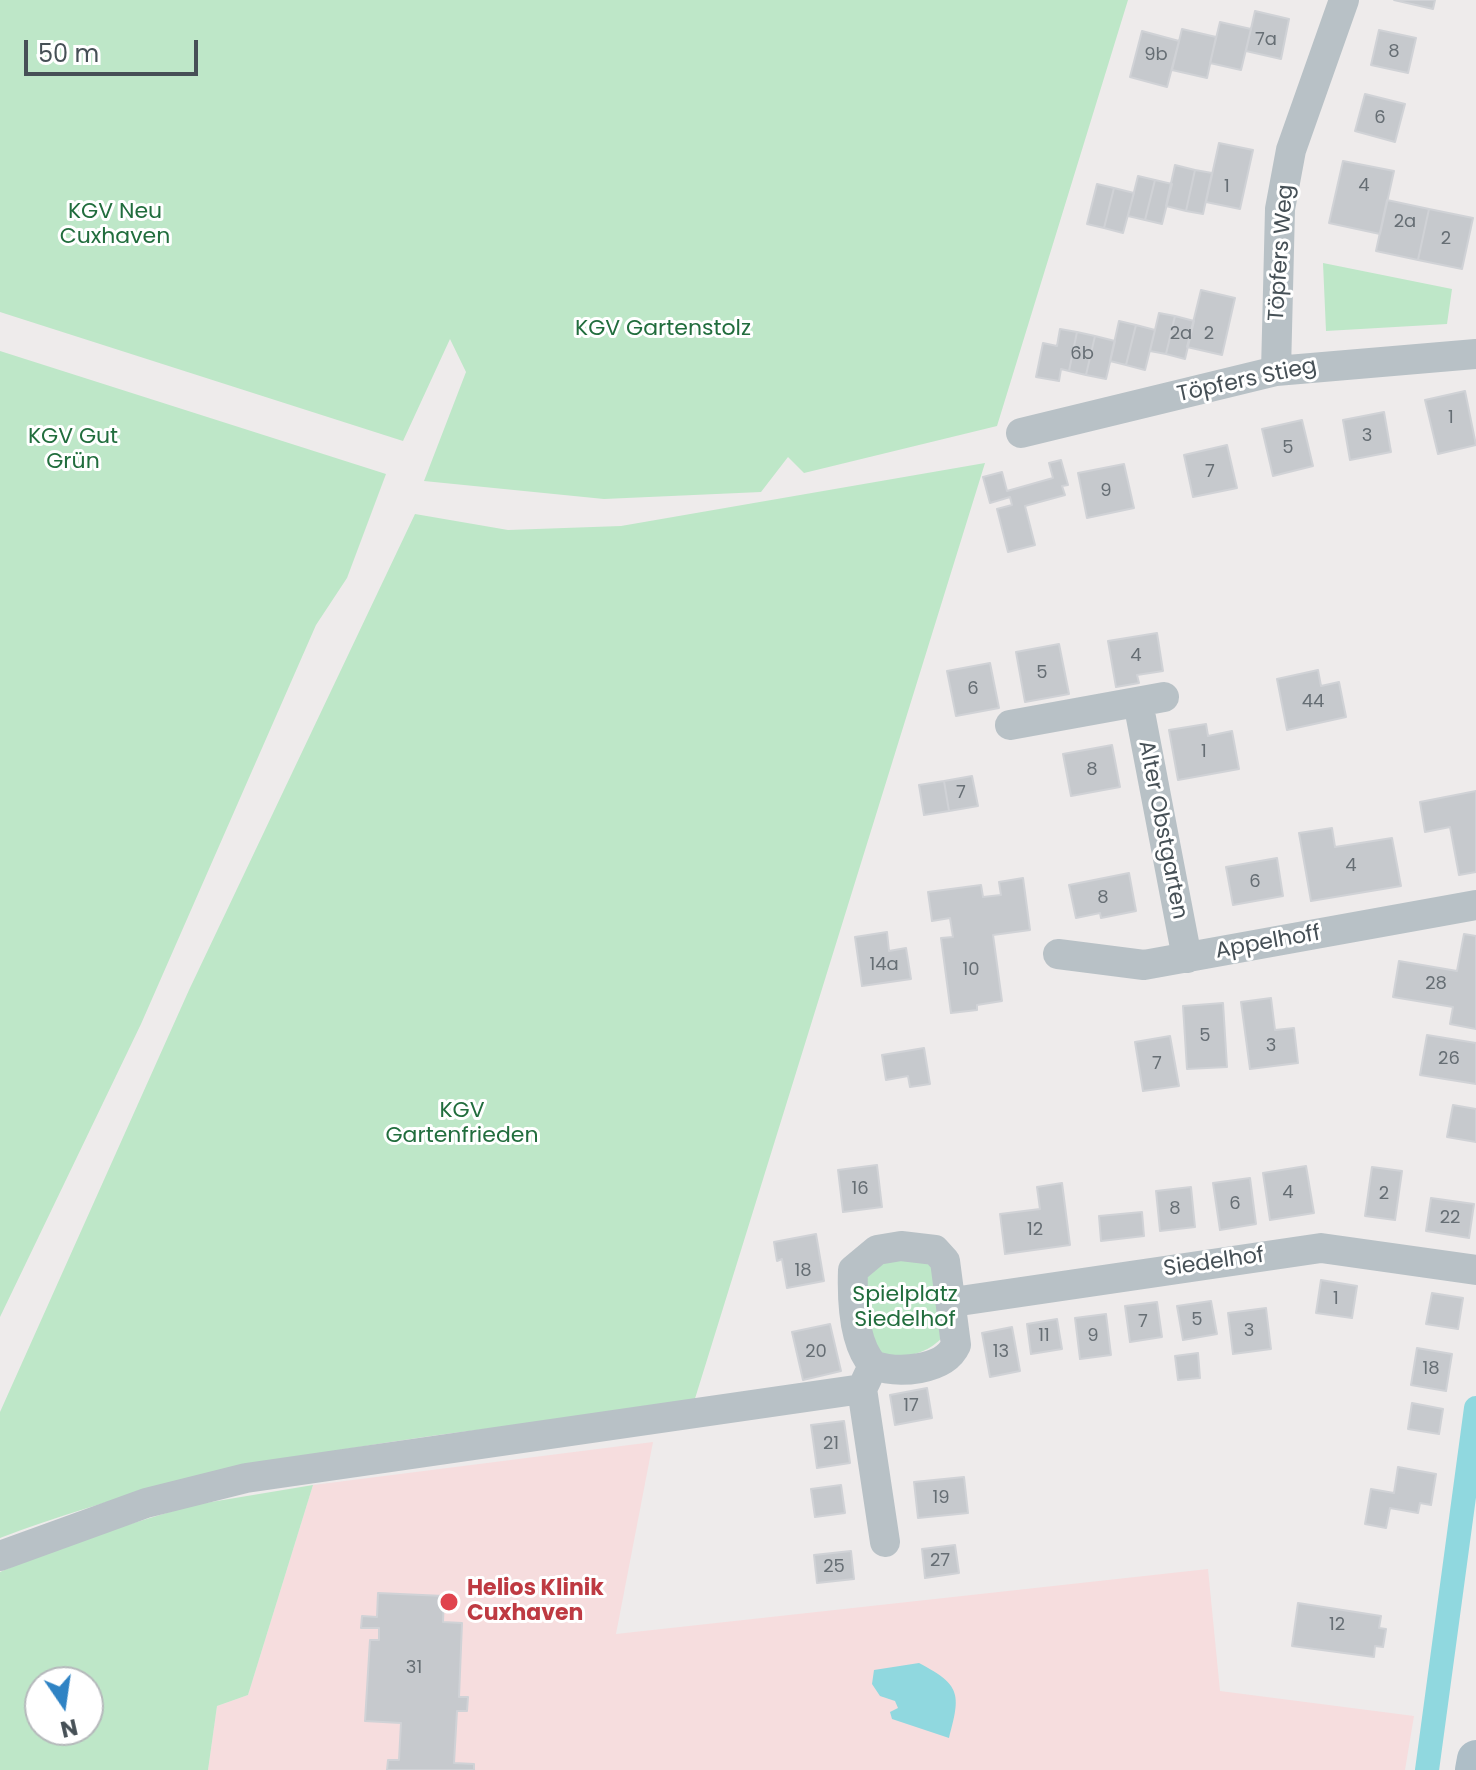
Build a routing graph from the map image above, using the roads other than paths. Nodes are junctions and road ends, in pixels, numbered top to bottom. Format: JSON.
{"nodes":[{"id":1,"x":1344,"y":0,"type":"edge"},
{"id":2,"x":1476,"y":354,"type":"edge"},
{"id":3,"x":1276,"y":371,"type":"junction"},
{"id":4,"x":1021,"y":433,"type":"dead end"},
{"id":5,"x":1010,"y":725,"type":"dead end"},
{"id":6,"x":1476,"y":905,"type":"edge"},
{"id":7,"x":1058,"y":954,"type":"dead end"},
{"id":8,"x":1187,"y":958,"type":"junction"},
{"id":9,"x":1476,"y":1270,"type":"edge"},
{"id":10,"x":953,"y":1302,"type":"junction"},
{"id":11,"x":868,"y":1377,"type":"junction"},
{"id":12,"x":885,"y":1542,"type":"dead end"},
{"id":13,"x":0,"y":1556,"type":"edge"},
{"id":14,"x":1476,"y":1759,"type":"edge"},
{"id":15,"x":1474,"y":1770,"type":"edge"}],
"edges":[{"from":1,"to":3,"type":"street","name":"Töpfers Weg"},
{"from":2,"to":3,"type":"street","name":"Töpfers Stieg"},
{"from":3,"to":4,"type":"street","name":"Töpfers Stieg"},
{"from":5,"to":8,"type":"street","name":"Alter Obstgarten"},
{"from":6,"to":8,"type":"street","name":"Appelhoff"},
{"from":7,"to":8,"type":"street","name":"Appelhoff"},
{"from":9,"to":10,"type":"street","name":"Siedelhof"},
{"from":10,"to":11,"type":"street"},
{"from":10,"to":11,"type":"street"},
{"from":11,"to":12,"type":"street"},
{"from":11,"to":13,"type":"street"},
{"from":14,"to":15,"type":"main road"}]}
